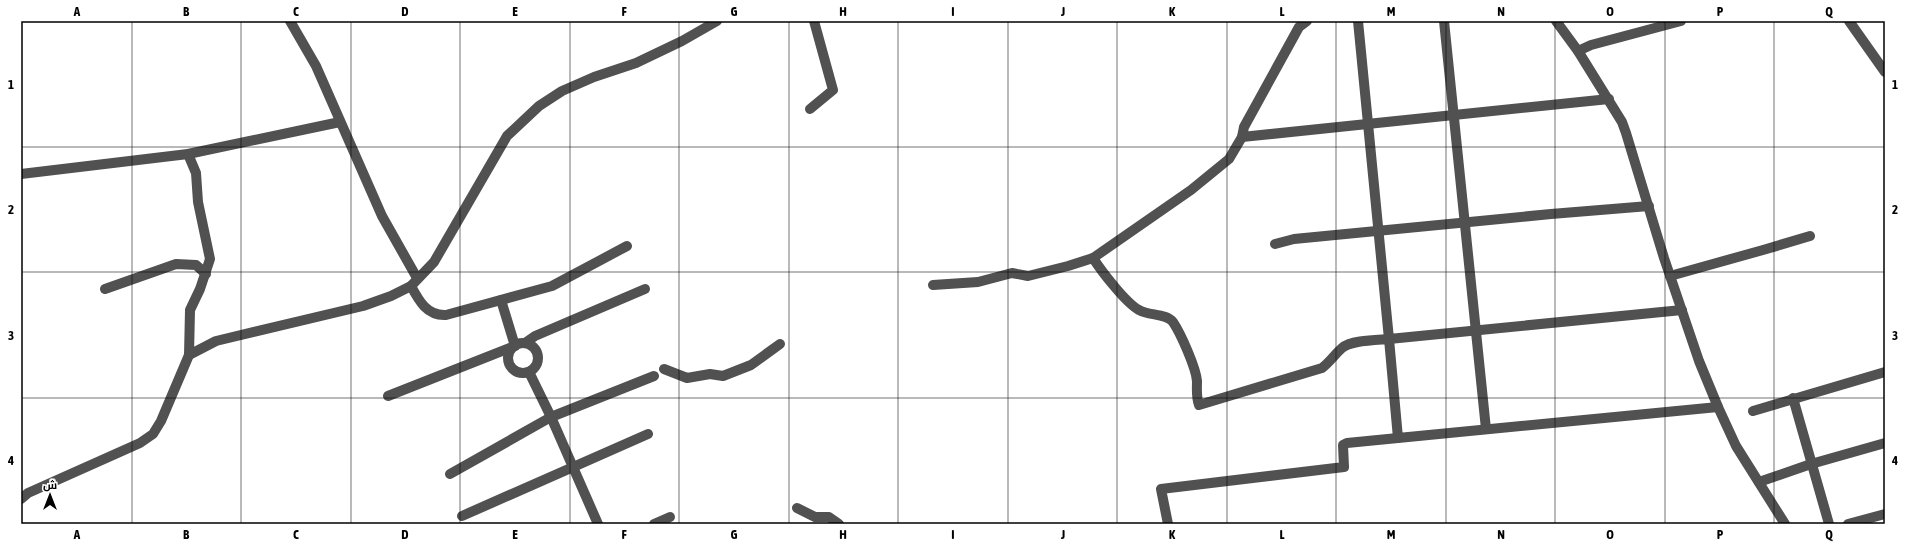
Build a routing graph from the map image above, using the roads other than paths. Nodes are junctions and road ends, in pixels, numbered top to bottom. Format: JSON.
{"nodes":[{"id":1,"x":290,"y":21,"type":"edge"},
{"id":2,"x":717,"y":21,"type":"edge"},
{"id":3,"x":814,"y":21,"type":"edge"},
{"id":4,"x":1307,"y":21,"type":"edge"},
{"id":5,"x":1358,"y":21,"type":"edge"},
{"id":6,"x":1444,"y":21,"type":"edge"},
{"id":7,"x":1556,"y":21,"type":"edge"},
{"id":8,"x":1681,"y":21,"type":"edge"},
{"id":9,"x":1849,"y":21,"type":"edge"},
{"id":10,"x":1578,"y":50,"type":"junction"},
{"id":11,"x":1885,"y":72,"type":"edge"},
{"id":12,"x":1609,"y":99,"type":"junction"},
{"id":13,"x":810,"y":109,"type":"dead end"},
{"id":14,"x":1452,"y":116,"type":"junction"},
{"id":15,"x":340,"y":122,"type":"junction"},
{"id":16,"x":1367,"y":124,"type":"junction"},
{"id":17,"x":1242,"y":137,"type":"junction"},
{"id":18,"x":188,"y":154,"type":"junction"},
{"id":19,"x":21,"y":174,"type":"edge"},
{"id":20,"x":1649,"y":206,"type":"junction"},
{"id":21,"x":1466,"y":223,"type":"junction"},
{"id":22,"x":1378,"y":232,"type":"junction"},
{"id":23,"x":1810,"y":236,"type":"dead end"},
{"id":24,"x":1275,"y":244,"type":"dead end"},
{"id":25,"x":627,"y":246,"type":"dead end"},
{"id":26,"x":1094,"y":258,"type":"junction"},
{"id":27,"x":206,"y":274,"type":"junction"},
{"id":28,"x":1670,"y":276,"type":"junction"},
{"id":29,"x":417,"y":278,"type":"junction"},
{"id":30,"x":933,"y":285,"type":"dead end"},
{"id":31,"x":411,"y":286,"type":"junction"},
{"id":32,"x":105,"y":289,"type":"dead end"},
{"id":33,"x":645,"y":289,"type":"dead end"},
{"id":34,"x":501,"y":300,"type":"junction"},
{"id":35,"x":1682,"y":310,"type":"junction"},
{"id":36,"x":1475,"y":331,"type":"junction"},
{"id":37,"x":1389,"y":339,"type":"junction"},
{"id":38,"x":520,"y":344,"type":"junction"},
{"id":39,"x":780,"y":344,"type":"dead end"},
{"id":40,"x":189,"y":355,"type":"junction"},
{"id":41,"x":664,"y":369,"type":"dead end"},
{"id":42,"x":529,"y":372,"type":"junction"},
{"id":43,"x":1885,"y":372,"type":"edge"},
{"id":44,"x":654,"y":376,"type":"dead end"},
{"id":45,"x":388,"y":396,"type":"dead end"},
{"id":46,"x":1793,"y":398,"type":"junction"},
{"id":47,"x":1718,"y":407,"type":"junction"},
{"id":48,"x":1753,"y":410,"type":"dead end"},
{"id":49,"x":551,"y":417,"type":"junction"},
{"id":50,"x":1486,"y":429,"type":"junction"},
{"id":51,"x":648,"y":434,"type":"dead end"},
{"id":52,"x":1398,"y":438,"type":"junction"},
{"id":53,"x":1885,"y":443,"type":"edge"},
{"id":54,"x":1811,"y":464,"type":"junction"},
{"id":55,"x":573,"y":466,"type":"junction"},
{"id":56,"x":450,"y":474,"type":"dead end"},
{"id":57,"x":1759,"y":482,"type":"junction"},
{"id":58,"x":21,"y":499,"type":"edge"},
{"id":59,"x":797,"y":508,"type":"dead end"},
{"id":60,"x":1885,"y":514,"type":"edge"},
{"id":61,"x":462,"y":516,"type":"dead end"},
{"id":62,"x":670,"y":516,"type":"dead end"},
{"id":63,"x":598,"y":524,"type":"edge"},
{"id":64,"x":654,"y":524,"type":"edge"},
{"id":65,"x":839,"y":524,"type":"edge"},
{"id":66,"x":1168,"y":524,"type":"edge"},
{"id":67,"x":1785,"y":524,"type":"edge"},
{"id":68,"x":1829,"y":524,"type":"edge"},
{"id":69,"x":1848,"y":524,"type":"edge"}],
"edges":[{"from":1,"to":15,"type":"street"},
{"from":2,"to":29,"type":"street"},
{"from":3,"to":13,"type":"street"},
{"from":4,"to":17,"type":"street"},
{"from":5,"to":16,"type":"street"},
{"from":6,"to":14,"type":"street"},
{"from":7,"to":10,"type":"street"},
{"from":8,"to":10,"type":"street"},
{"from":9,"to":11,"type":"street"},
{"from":10,"to":12,"type":"street"},
{"from":12,"to":14,"type":"street"},
{"from":12,"to":20,"type":"street"},
{"from":14,"to":16,"type":"street"},
{"from":14,"to":21,"type":"street"},
{"from":15,"to":18,"type":"street"},
{"from":15,"to":29,"type":"street"},
{"from":16,"to":17,"type":"street"},
{"from":16,"to":22,"type":"street"},
{"from":17,"to":26,"type":"street"},
{"from":18,"to":19,"type":"street"},
{"from":18,"to":27,"type":"street"},
{"from":20,"to":21,"type":"street"},
{"from":20,"to":28,"type":"street"},
{"from":21,"to":22,"type":"street"},
{"from":21,"to":36,"type":"street"},
{"from":22,"to":24,"type":"street"},
{"from":22,"to":37,"type":"street"},
{"from":23,"to":28,"type":"street"},
{"from":25,"to":34,"type":"street"},
{"from":26,"to":30,"type":"street"},
{"from":26,"to":37,"type":"street"},
{"from":27,"to":32,"type":"street"},
{"from":27,"to":40,"type":"street"},
{"from":28,"to":35,"type":"street"},
{"from":29,"to":31,"type":"street"},
{"from":31,"to":34,"type":"street"},
{"from":31,"to":40,"type":"street"},
{"from":33,"to":38,"type":"street"},
{"from":34,"to":38,"type":"street"},
{"from":35,"to":36,"type":"street"},
{"from":35,"to":47,"type":"street"},
{"from":36,"to":37,"type":"street"},
{"from":36,"to":50,"type":"street"},
{"from":37,"to":52,"type":"street"},
{"from":38,"to":42,"type":"street"},
{"from":38,"to":42,"type":"street"},
{"from":38,"to":45,"type":"street"},
{"from":39,"to":41,"type":"street"},
{"from":40,"to":58,"type":"street"},
{"from":42,"to":49,"type":"street"},
{"from":43,"to":46,"type":"street"},
{"from":44,"to":49,"type":"street"},
{"from":46,"to":48,"type":"street"},
{"from":46,"to":54,"type":"street"},
{"from":47,"to":50,"type":"street"},
{"from":47,"to":57,"type":"street"},
{"from":49,"to":55,"type":"street"},
{"from":49,"to":56,"type":"street"},
{"from":50,"to":52,"type":"street"},
{"from":51,"to":55,"type":"street"},
{"from":52,"to":66,"type":"street"},
{"from":53,"to":54,"type":"street"},
{"from":54,"to":57,"type":"street"},
{"from":54,"to":68,"type":"street"},
{"from":55,"to":61,"type":"street"},
{"from":55,"to":63,"type":"street"},
{"from":57,"to":67,"type":"street"},
{"from":59,"to":65,"type":"street"},
{"from":60,"to":69,"type":"street"},
{"from":62,"to":64,"type":"street"}]}
